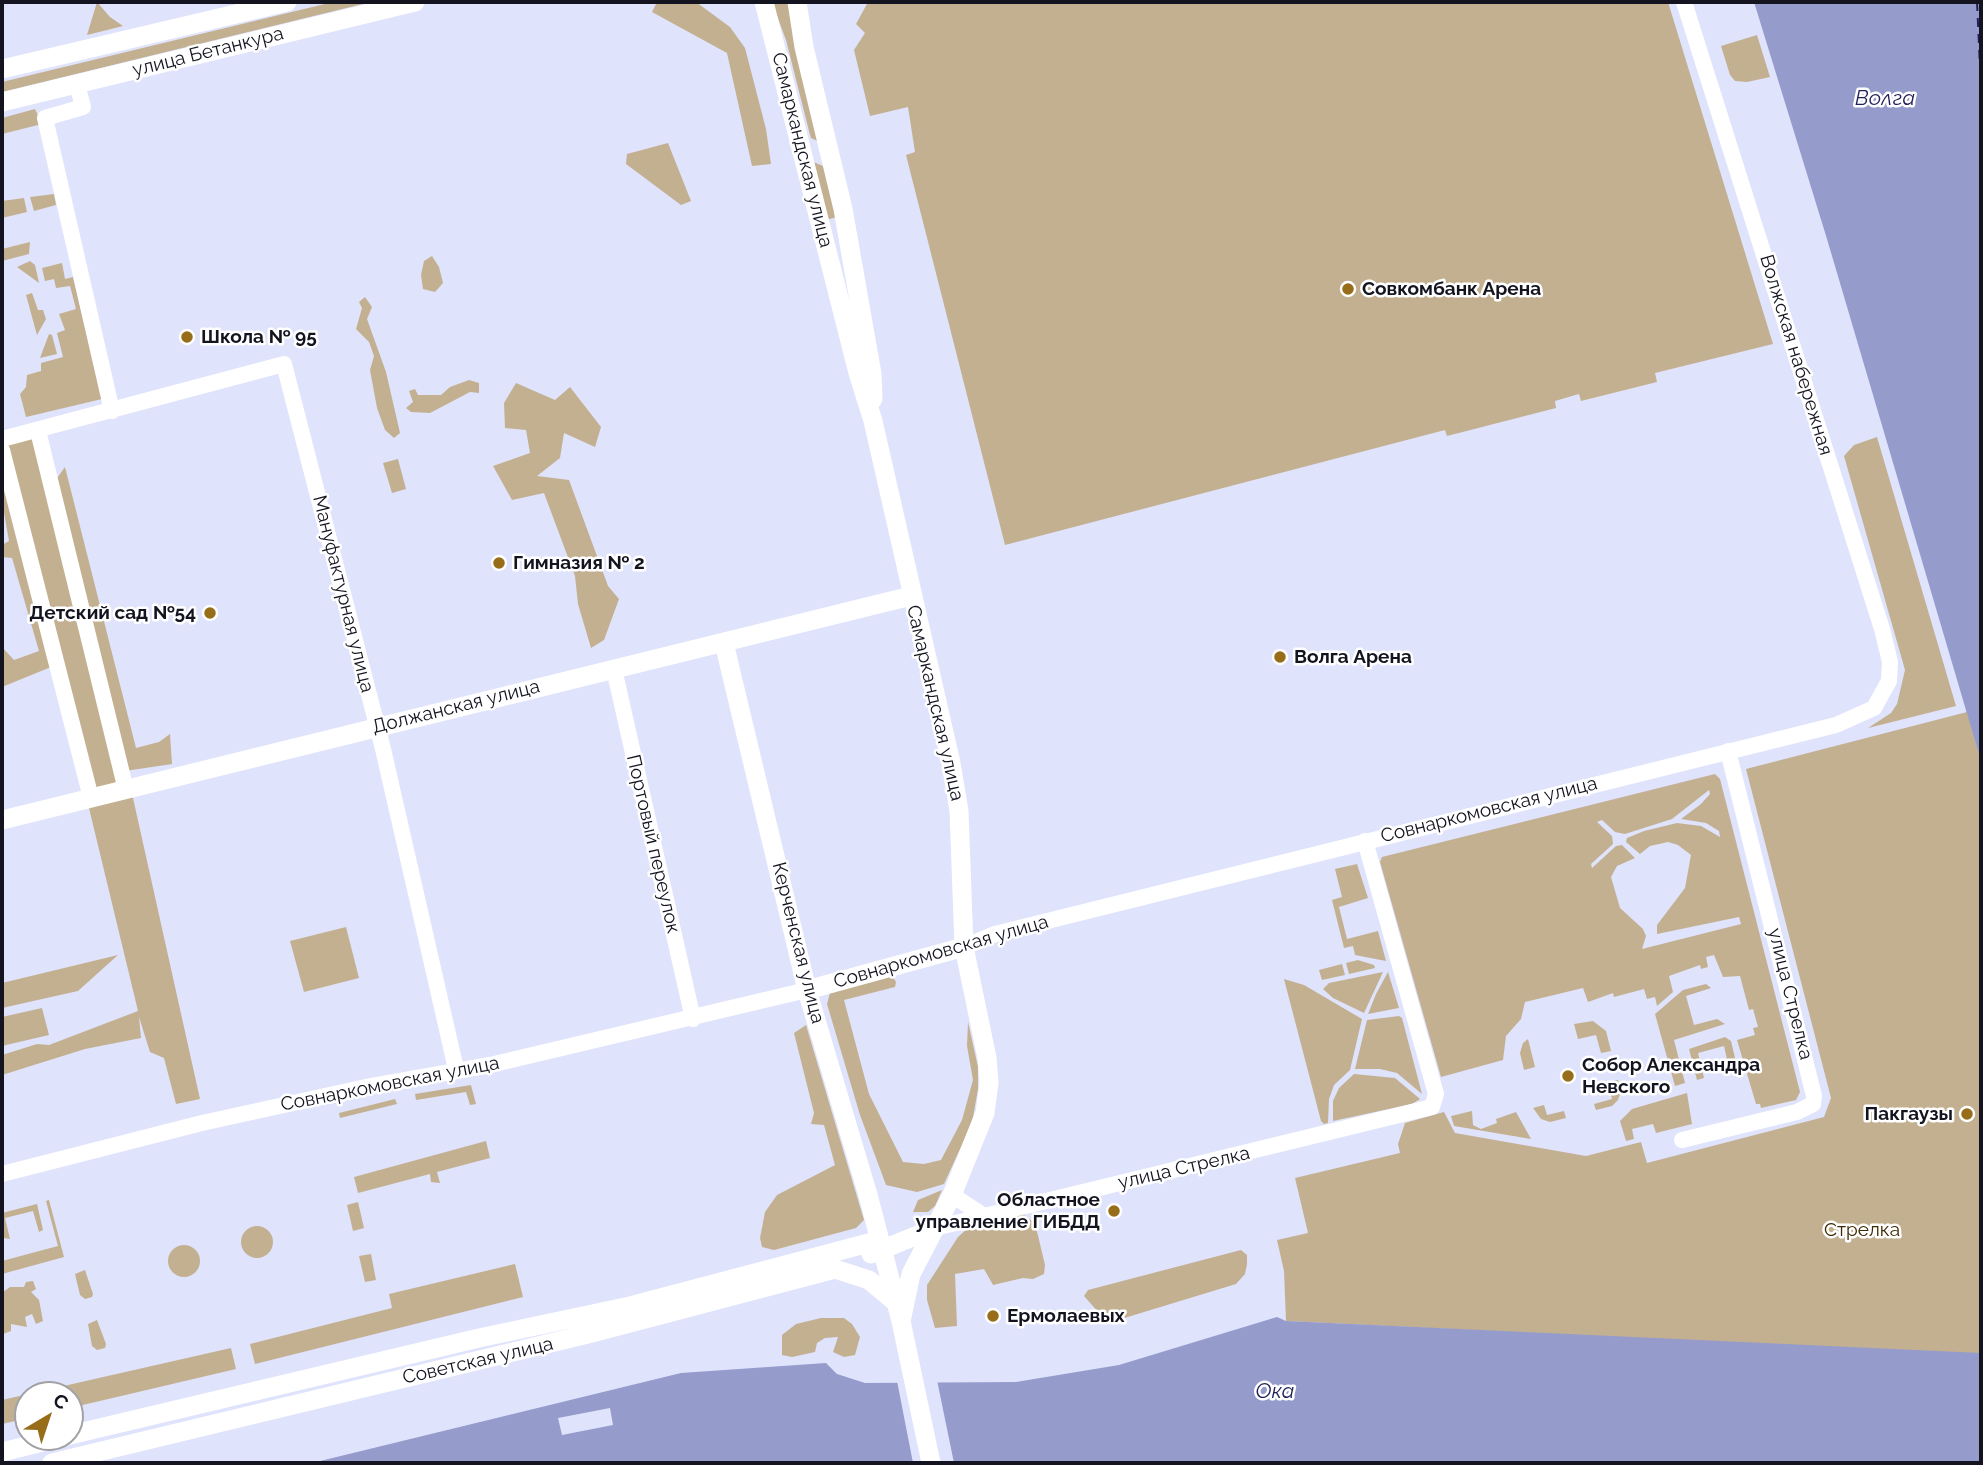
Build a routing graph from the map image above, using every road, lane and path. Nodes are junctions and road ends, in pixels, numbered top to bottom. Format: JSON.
{"nodes":[{"id":1,"x":286,"y":2,"type":"edge"},
{"id":2,"x":415,"y":2,"type":"edge"},
{"id":3,"x":764,"y":2,"type":"edge"},
{"id":4,"x":797,"y":2,"type":"edge"},
{"id":5,"x":1684,"y":2,"type":"edge"},
{"id":6,"x":2,"y":69,"type":"edge"},
{"id":7,"x":78,"y":84,"type":"junction"},
{"id":8,"x":2,"y":103,"type":"edge"},
{"id":9,"x":791,"y":106,"type":"junction"},
{"id":10,"x":832,"y":160,"type":"junction"},
{"id":11,"x":112,"y":411,"type":"junction"},
{"id":12,"x":873,"y":421,"type":"junction"},
{"id":13,"x":38,"y":431,"type":"junction"},
{"id":14,"x":2,"y":439,"type":"edge"},
{"id":15,"x":2,"y":450,"type":"edge"},
{"id":16,"x":911,"y":596,"type":"junction"},
{"id":17,"x":724,"y":643,"type":"junction"},
{"id":18,"x":614,"y":669,"type":"junction"},
{"id":19,"x":1874,"y":708,"type":"joint"},
{"id":20,"x":377,"y":726,"type":"junction"},
{"id":21,"x":1728,"y":751,"type":"junction"},
{"id":22,"x":127,"y":790,"type":"junction"},
{"id":23,"x":90,"y":798,"type":"junction"},
{"id":24,"x":2,"y":820,"type":"edge"},
{"id":25,"x":1365,"y":841,"type":"junction"},
{"id":26,"x":964,"y":947,"type":"junction"},
{"id":27,"x":807,"y":990,"type":"junction"},
{"id":28,"x":692,"y":1019,"type":"junction"},
{"id":29,"x":456,"y":1069,"type":"junction"},
{"id":30,"x":1682,"y":1140,"type":"dead end"},
{"id":31,"x":2,"y":1174,"type":"edge"},
{"id":32,"x":952,"y":1195,"type":"junction"},
{"id":33,"x":981,"y":1214,"type":"junction"},
{"id":34,"x":935,"y":1227,"type":"junction"},
{"id":35,"x":881,"y":1245,"type":"junction"},
{"id":36,"x":835,"y":1269,"type":"junction"},
{"id":37,"x":894,"y":1301,"type":"junction"},
{"id":38,"x":901,"y":1321,"type":"junction"},
{"id":39,"x":84,"y":1432,"type":"edge"},
{"id":40,"x":52,"y":1463,"type":"edge"},
{"id":41,"x":931,"y":1463,"type":"edge"}],
"edges":[{"from":1,"to":6,"type":"main road","name":"улица Бетанкура"},
{"from":2,"to":7,"type":"main road","name":"улица Бетанкура"},
{"from":3,"to":9,"type":"main road","name":"Самаркандская улица"},
{"from":4,"to":10,"type":"main road","name":"Самаркандская улица"},
{"from":5,"to":19,"type":"street","name":"Волжская набережная"},
{"from":7,"to":8,"type":"main road","name":"улица Бетанкура"},
{"from":7,"to":11,"type":"street"},
{"from":9,"to":10,"type":"main road"},
{"from":9,"to":12,"type":"main road","name":"Самаркандская улица"},
{"from":10,"to":12,"type":"main road","name":"Самаркандская улица"},
{"from":11,"to":13,"type":"street"},
{"from":11,"to":20,"type":"street","name":"Мануфактурная улица"},
{"from":12,"to":16,"type":"main road","name":"Самаркандская улица"},
{"from":13,"to":14,"type":"street"},
{"from":13,"to":22,"type":"street"},
{"from":15,"to":23,"type":"street"},
{"from":16,"to":17,"type":"main road","name":"Должанская улица"},
{"from":16,"to":26,"type":"main road","name":"Самаркандская улица"},
{"from":17,"to":18,"type":"main road","name":"Должанская улица"},
{"from":17,"to":27,"type":"main road","name":"Керченская улица"},
{"from":18,"to":20,"type":"main road","name":"Должанская улица"},
{"from":18,"to":28,"type":"street","name":"Портовый переулок"},
{"from":19,"to":21,"type":"street","name":"Совнаркомовская улица"},
{"from":20,"to":22,"type":"main road","name":"Должанская улица"},
{"from":20,"to":29,"type":"street","name":"Мануфактурная улица"},
{"from":21,"to":25,"type":"street","name":"Совнаркомовская улица"},
{"from":21,"to":30,"type":"street","name":"улица Стрелка"},
{"from":22,"to":23,"type":"main road","name":"Должанская улица"},
{"from":23,"to":24,"type":"main road","name":"Должанская улица"},
{"from":25,"to":26,"type":"street","name":"Совнаркомовская улица"},
{"from":25,"to":33,"type":"street","name":"улица Стрелка"},
{"from":26,"to":27,"type":"main road","name":"Совнаркомовская улица"},
{"from":26,"to":32,"type":"main road","name":"Самаркандская улица"},
{"from":27,"to":28,"type":"street","name":"Совнаркомовская улица"},
{"from":27,"to":35,"type":"main road","name":"Керченская улица"},
{"from":28,"to":29,"type":"street","name":"Совнаркомовская улица"},
{"from":29,"to":31,"type":"street","name":"Совнаркомовская улица"},
{"from":32,"to":33,"type":"street"},
{"from":32,"to":34,"type":"main road","name":"Самаркандская улица"},
{"from":33,"to":34,"type":"street","name":"улица Стрелка"},
{"from":34,"to":35,"type":"main road"},
{"from":34,"to":38,"type":"main road","name":"Самаркандская улица"},
{"from":35,"to":36,"type":"main road","name":"Советская улица"},
{"from":35,"to":37,"type":"main road","name":"Керченская улица"},
{"from":35,"to":39,"type":"main road","name":"Советская улица"},
{"from":36,"to":37,"type":"main road"},
{"from":36,"to":40,"type":"main road","name":"Советская улица"},
{"from":37,"to":38,"type":"main road","name":"Керченская улица"},
{"from":38,"to":41,"type":"main road","name":"Керченская улица"}]}
